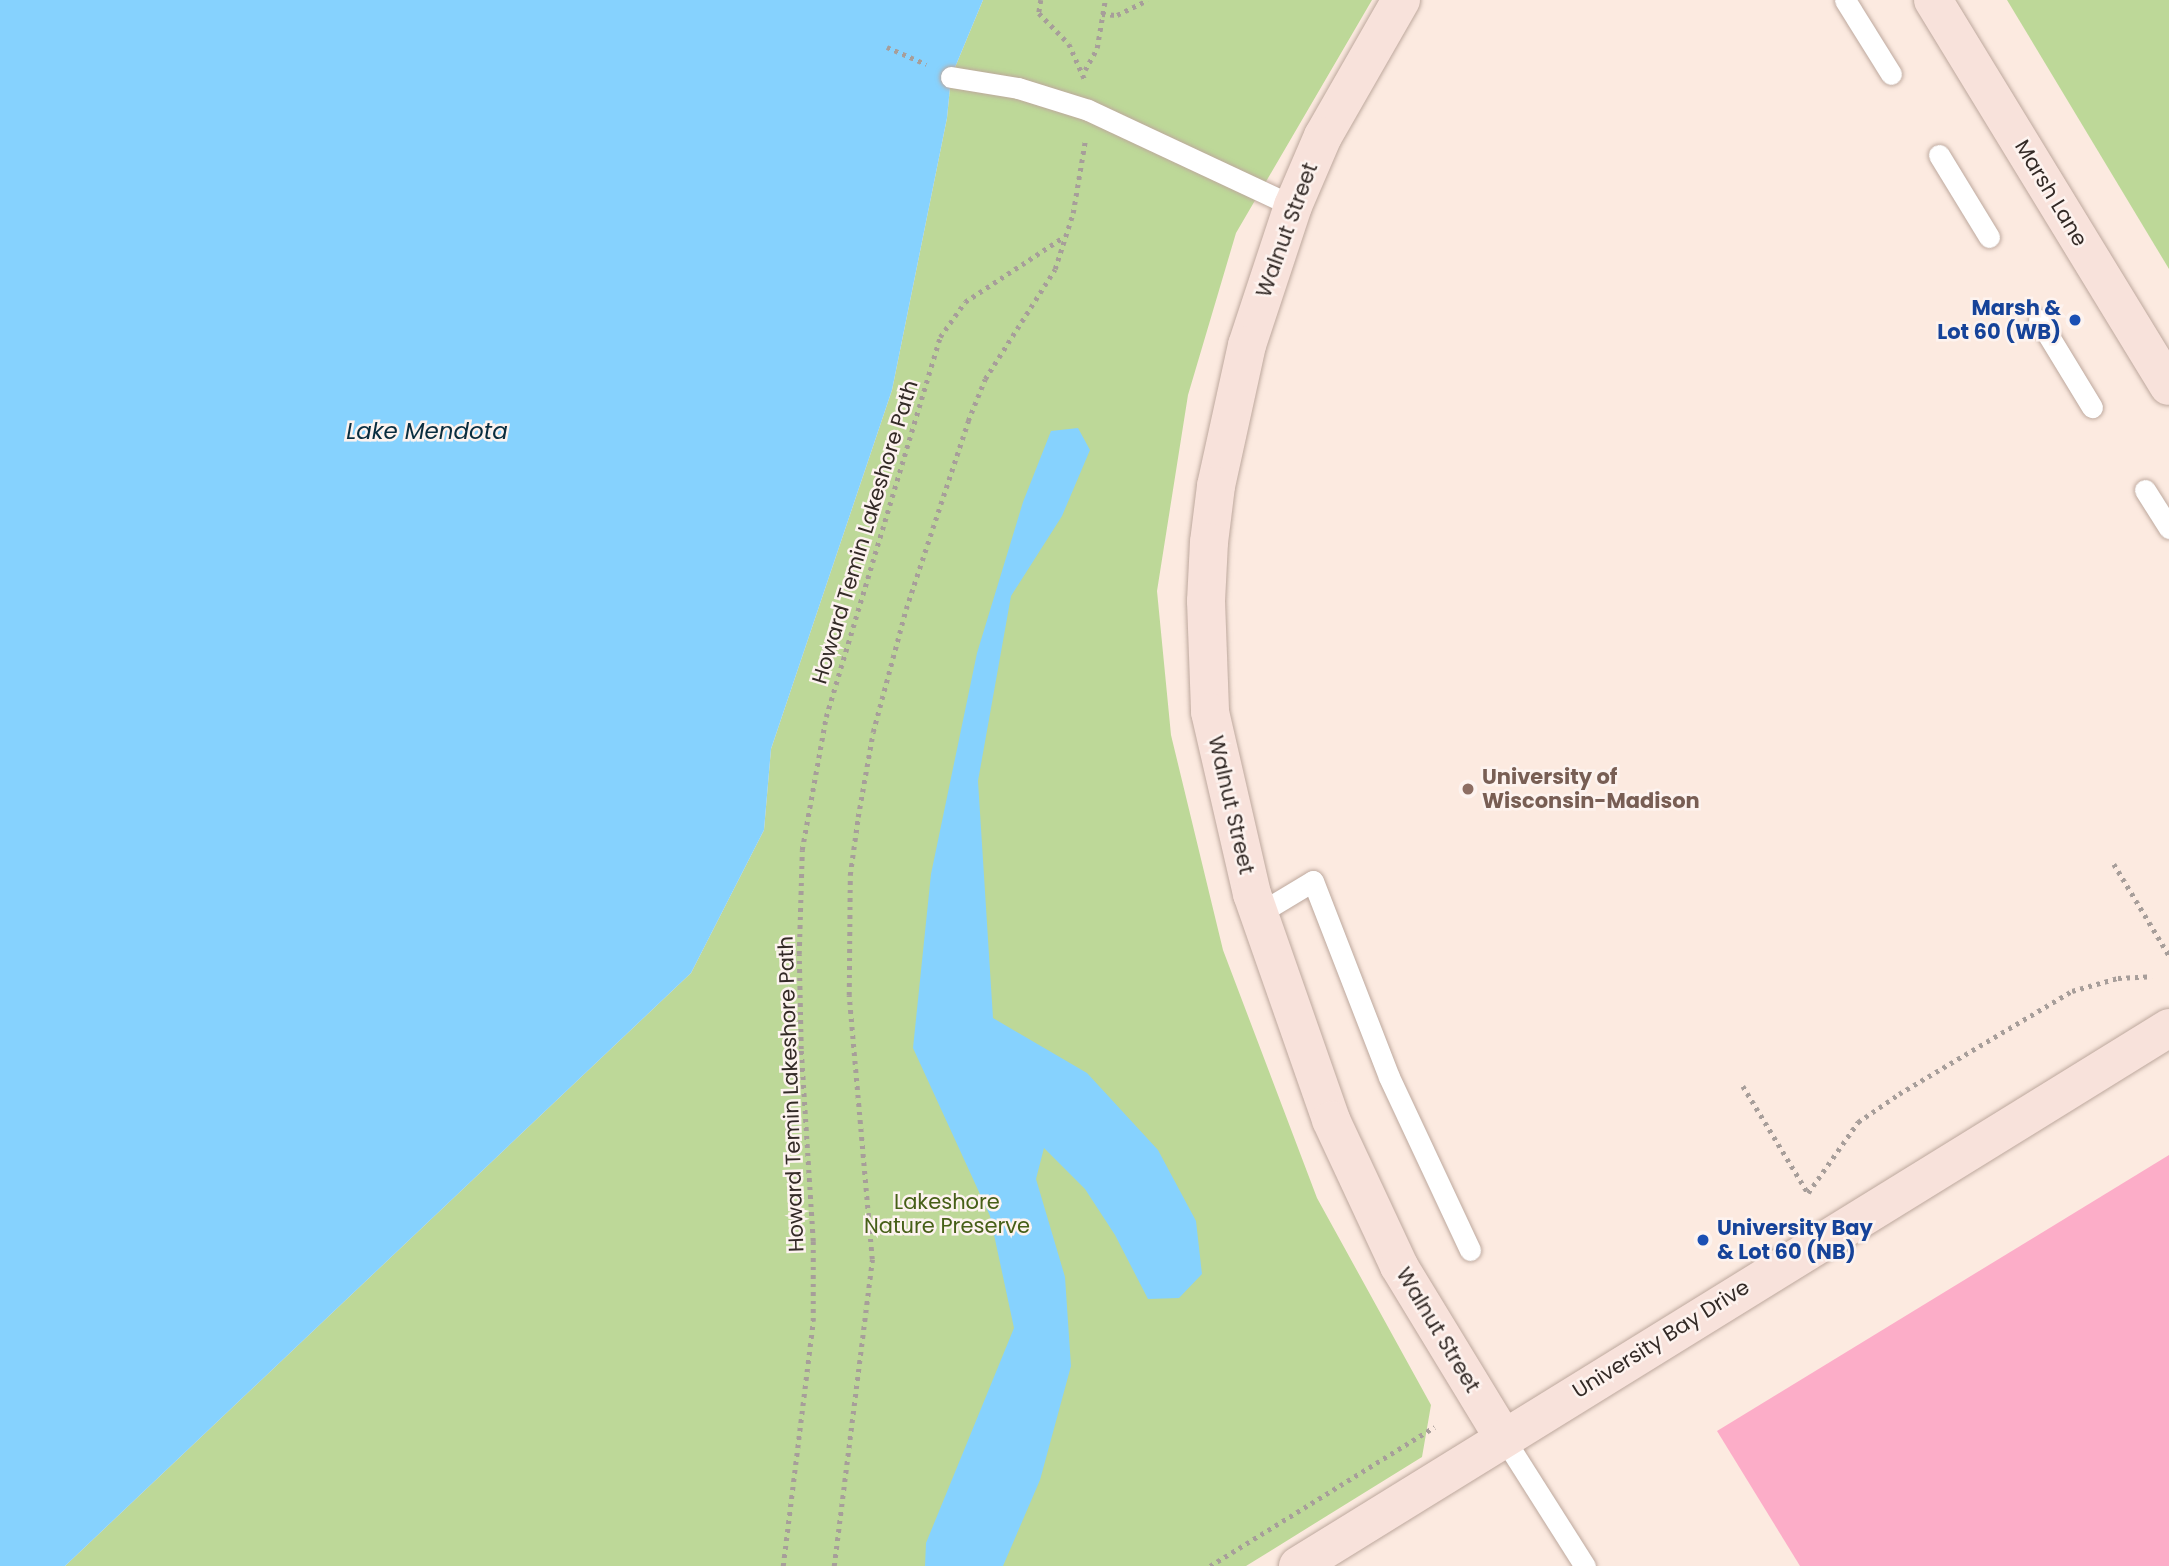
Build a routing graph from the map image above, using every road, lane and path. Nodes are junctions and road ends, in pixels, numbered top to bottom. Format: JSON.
{"nodes":[{"id":1,"x":1041,"y":0,"type":"edge"},
{"id":2,"x":1105,"y":0,"type":"edge"},
{"id":3,"x":1148,"y":0,"type":"edge"},
{"id":4,"x":1423,"y":0,"type":"edge"},
{"id":5,"x":1845,"y":0,"type":"edge"},
{"id":6,"x":1933,"y":0,"type":"edge"},
{"id":7,"x":1395,"y":10,"type":"edge"},
{"id":8,"x":1102,"y":14,"type":"junction"},
{"id":9,"x":887,"y":47,"type":"dead end"},
{"id":10,"x":1084,"y":71,"type":"junction"},
{"id":11,"x":1891,"y":74,"type":"dead end"},
{"id":12,"x":951,"y":77,"type":"joint"},
{"id":13,"x":1088,"y":110,"type":"junction"},
{"id":14,"x":1939,"y":155,"type":"dead end"},
{"id":15,"x":1329,"y":178,"type":"dead end"},
{"id":16,"x":1295,"y":202,"type":"junction"},
{"id":17,"x":1063,"y":237,"type":"junction"},
{"id":18,"x":1989,"y":237,"type":"dead end"},
{"id":19,"x":2039,"y":320,"type":"dead end"},
{"id":20,"x":2169,"y":387,"type":"edge"},
{"id":21,"x":2092,"y":407,"type":"dead end"},
{"id":22,"x":2145,"y":490,"type":"dead end"},
{"id":23,"x":2169,"y":528,"type":"edge"},
{"id":24,"x":2114,"y":864,"type":"dead end"},
{"id":25,"x":1258,"y":914,"type":"junction"},
{"id":26,"x":2169,"y":955,"type":"edge"},
{"id":27,"x":2152,"y":976,"type":"dead end"},
{"id":28,"x":2169,"y":1028,"type":"edge"},
{"id":29,"x":1743,"y":1086,"type":"dead end"},
{"id":30,"x":1470,"y":1250,"type":"dead end"},
{"id":31,"x":1434,"y":1427,"type":"dead end"},
{"id":32,"x":1503,"y":1437,"type":"junction"},
{"id":33,"x":782,"y":1566,"type":"edge"},
{"id":34,"x":834,"y":1566,"type":"edge"},
{"id":35,"x":1210,"y":1566,"type":"edge"},
{"id":36,"x":1298,"y":1566,"type":"edge"},
{"id":37,"x":1585,"y":1566,"type":"edge"}],
"edges":[{"from":1,"to":10,"type":"path"},
{"from":2,"to":8,"type":"path"},
{"from":3,"to":8,"type":"path"},
{"from":4,"to":7,"type":"lane"},
{"from":5,"to":11,"type":"lane"},
{"from":6,"to":20,"type":"street","name":"Marsh Lane"},
{"from":7,"to":16,"type":"street","name":"Walnut Street"},
{"from":8,"to":10,"type":"path"},
{"from":9,"to":12,"type":"path"},
{"from":10,"to":13,"type":"path"},
{"from":12,"to":13,"type":"lane"},
{"from":13,"to":16,"type":"lane"},
{"from":13,"to":17,"type":"path"},
{"from":14,"to":18,"type":"lane"},
{"from":15,"to":16,"type":"lane"},
{"from":16,"to":25,"type":"street","name":"Walnut Street"},
{"from":17,"to":33,"type":"path","name":"Howard Temin Lakeshore Path"},
{"from":17,"to":34,"type":"path"},
{"from":19,"to":21,"type":"lane"},
{"from":22,"to":23,"type":"lane"},
{"from":24,"to":26,"type":"path"},
{"from":25,"to":30,"type":"lane"},
{"from":25,"to":32,"type":"street","name":"Walnut Street"},
{"from":27,"to":29,"type":"path"},
{"from":28,"to":32,"type":"street","name":"University Bay Drive"},
{"from":31,"to":35,"type":"path"},
{"from":32,"to":36,"type":"street","name":"University Bay Drive"},
{"from":32,"to":37,"type":"lane","name":"Walnut Street"}]}
